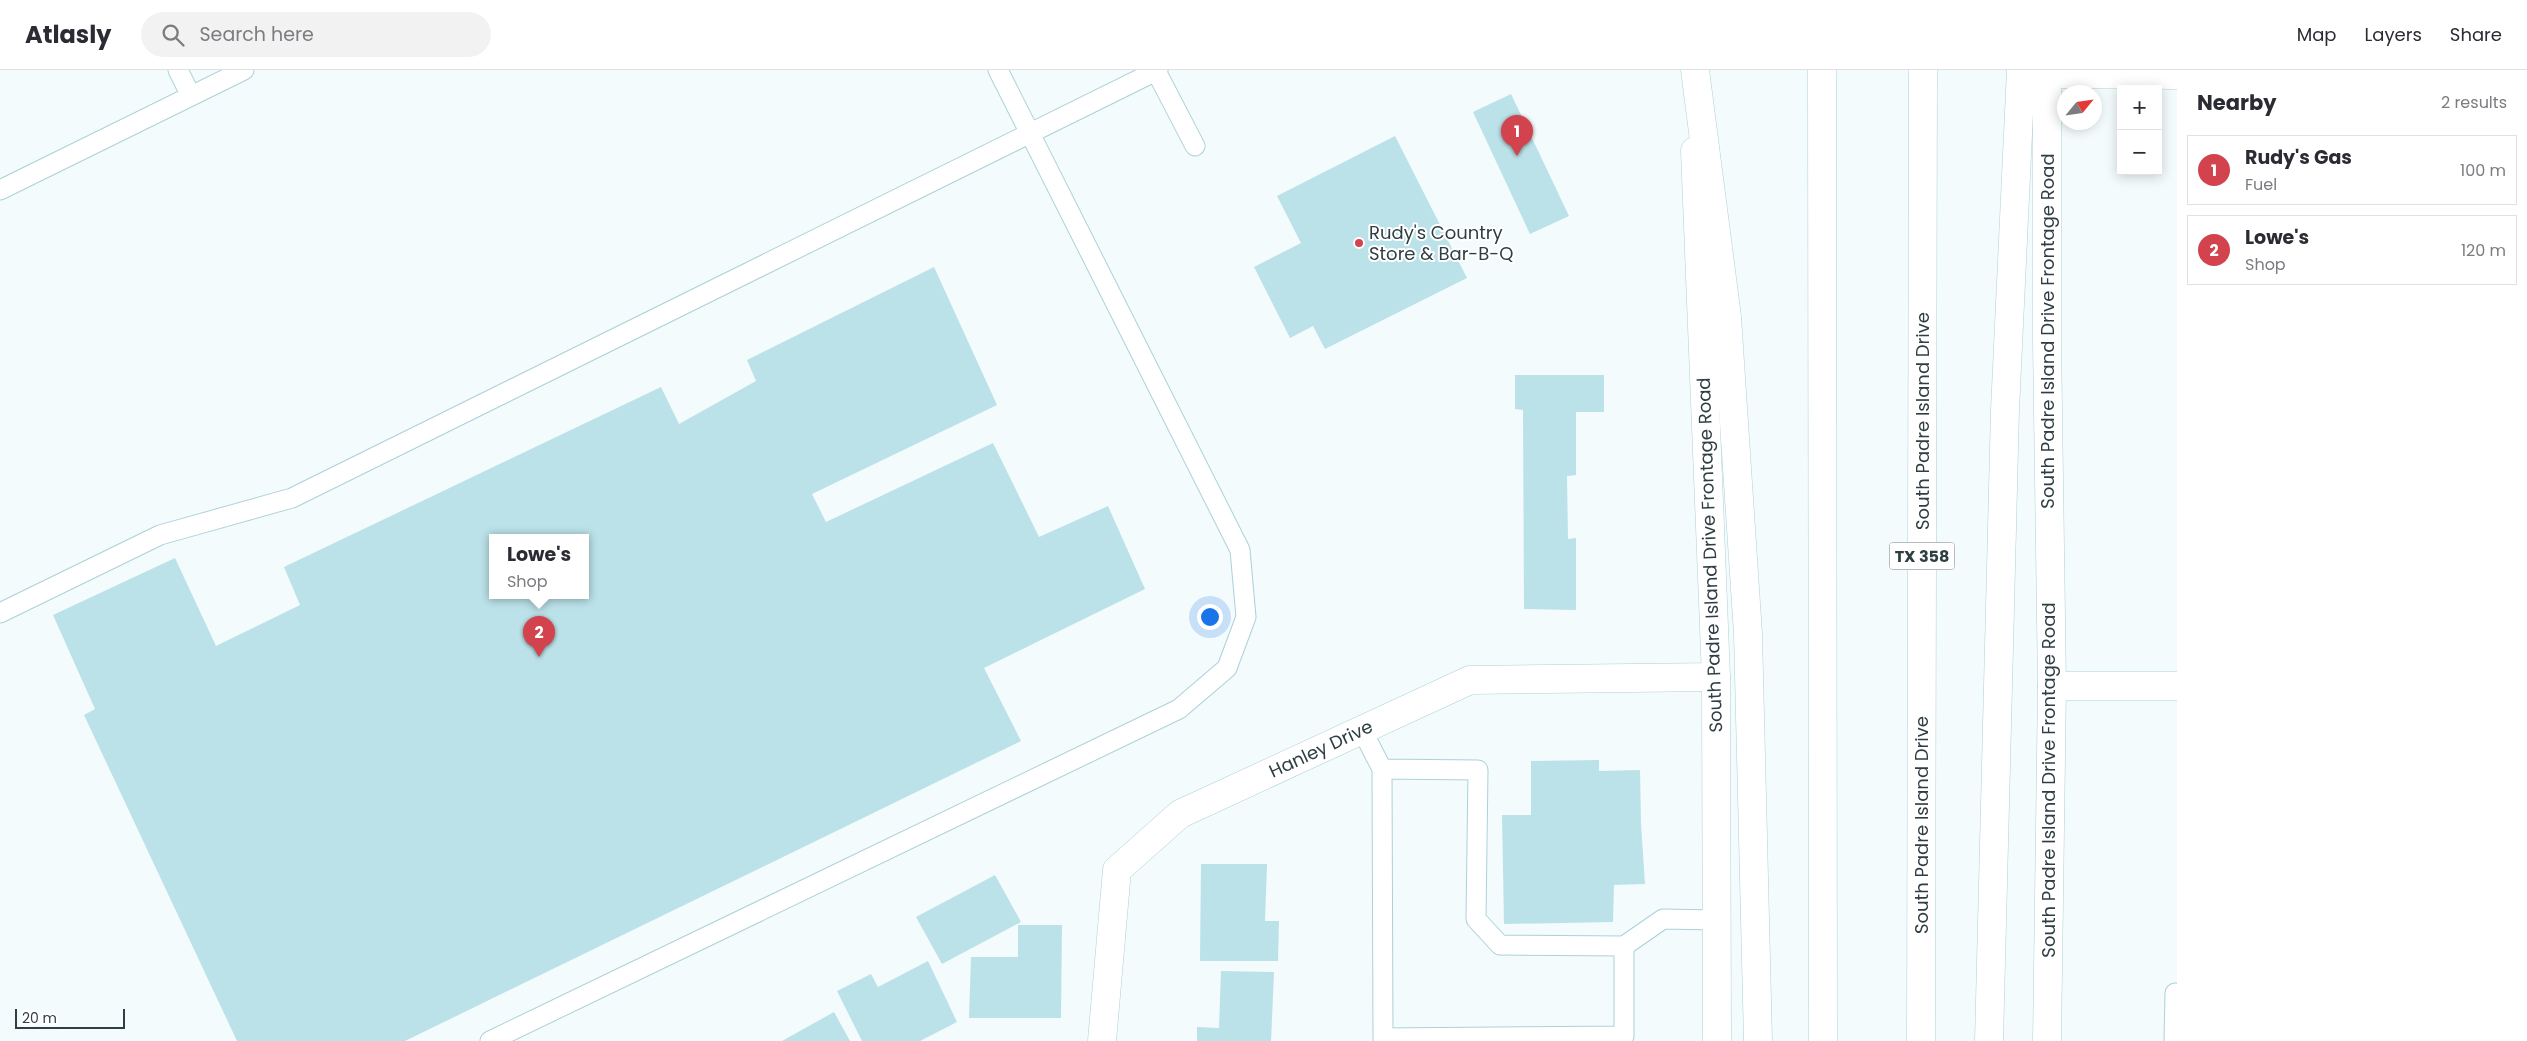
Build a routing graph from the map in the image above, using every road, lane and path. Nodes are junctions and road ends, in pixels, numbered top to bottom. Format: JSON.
{"nodes":[{"id":1,"x":178,"y":70,"type":"edge"},
{"id":2,"x":244,"y":70,"type":"edge"},
{"id":3,"x":998,"y":70,"type":"edge"},
{"id":4,"x":1693,"y":70,"type":"edge"},
{"id":5,"x":1822,"y":70,"type":"edge"},
{"id":6,"x":1923,"y":70,"type":"edge"},
{"id":7,"x":2038,"y":71,"type":"edge"},
{"id":8,"x":1151,"y":72,"type":"edge"},
{"id":9,"x":2177,"y":75,"type":"edge"},
{"id":10,"x":191,"y":96,"type":"junction"},
{"id":11,"x":1030,"y":134,"type":"junction"},
{"id":12,"x":1195,"y":146,"type":"dead end"},
{"id":13,"x":0,"y":190,"type":"edge"},
{"id":14,"x":0,"y":613,"type":"edge"},
{"id":15,"x":1716,"y":677,"type":"junction"},
{"id":16,"x":2052,"y":686,"type":"junction"},
{"id":17,"x":2177,"y":686,"type":"edge"},
{"id":18,"x":1362,"y":730,"type":"junction"},
{"id":19,"x":1382,"y":769,"type":"junction"},
{"id":20,"x":1716,"y":920,"type":"junction"},
{"id":21,"x":1624,"y":946,"type":"junction"},
{"id":22,"x":2175,"y":993,"type":"dead end"},
{"id":23,"x":1381,"y":1039,"type":"edge"},
{"id":24,"x":1624,"y":1039,"type":"edge"},
{"id":25,"x":490,"y":1041,"type":"edge"},
{"id":26,"x":1102,"y":1041,"type":"edge"},
{"id":27,"x":1717,"y":1041,"type":"edge"},
{"id":28,"x":1758,"y":1041,"type":"edge"},
{"id":29,"x":1823,"y":1041,"type":"edge"},
{"id":30,"x":1921,"y":1041,"type":"edge"},
{"id":31,"x":1989,"y":1041,"type":"edge"},
{"id":32,"x":2047,"y":1041,"type":"edge"},
{"id":33,"x":2174,"y":1041,"type":"edge"}],
"edges":[{"from":1,"to":10,"type":"lane"},
{"from":2,"to":10,"type":"lane"},
{"from":3,"to":11,"type":"lane"},
{"from":4,"to":15,"type":"main road","name":"South Padre Island Drive Frontage Road"},
{"from":4,"to":28,"type":"main road"},
{"from":5,"to":29,"type":"main road"},
{"from":6,"to":30,"type":"main road","name":"South Padre Island Drive","number":"TX 358"},
{"from":7,"to":9,"type":"main road"},
{"from":7,"to":16,"type":"main road","name":"South Padre Island Drive Frontage Road"},
{"from":7,"to":31,"type":"main road"},
{"from":8,"to":11,"type":"lane"},
{"from":8,"to":12,"type":"lane"},
{"from":10,"to":13,"type":"lane"},
{"from":11,"to":14,"type":"lane"},
{"from":11,"to":25,"type":"lane"},
{"from":15,"to":18,"type":"main road","name":"Hanley Drive"},
{"from":15,"to":20,"type":"main road","name":"South Padre Island Drive Frontage Road"},
{"from":16,"to":17,"type":"main road"},
{"from":16,"to":32,"type":"main road","name":"South Padre Island Drive Frontage Road"},
{"from":18,"to":19,"type":"lane"},
{"from":18,"to":26,"type":"main road","name":"Hanley Drive"},
{"from":19,"to":21,"type":"lane"},
{"from":19,"to":23,"type":"lane"},
{"from":20,"to":21,"type":"lane"},
{"from":20,"to":27,"type":"main road","name":"South Padre Island Drive Frontage Road"},
{"from":21,"to":24,"type":"lane"},
{"from":22,"to":33,"type":"lane"},
{"from":23,"to":24,"type":"lane"}]}
